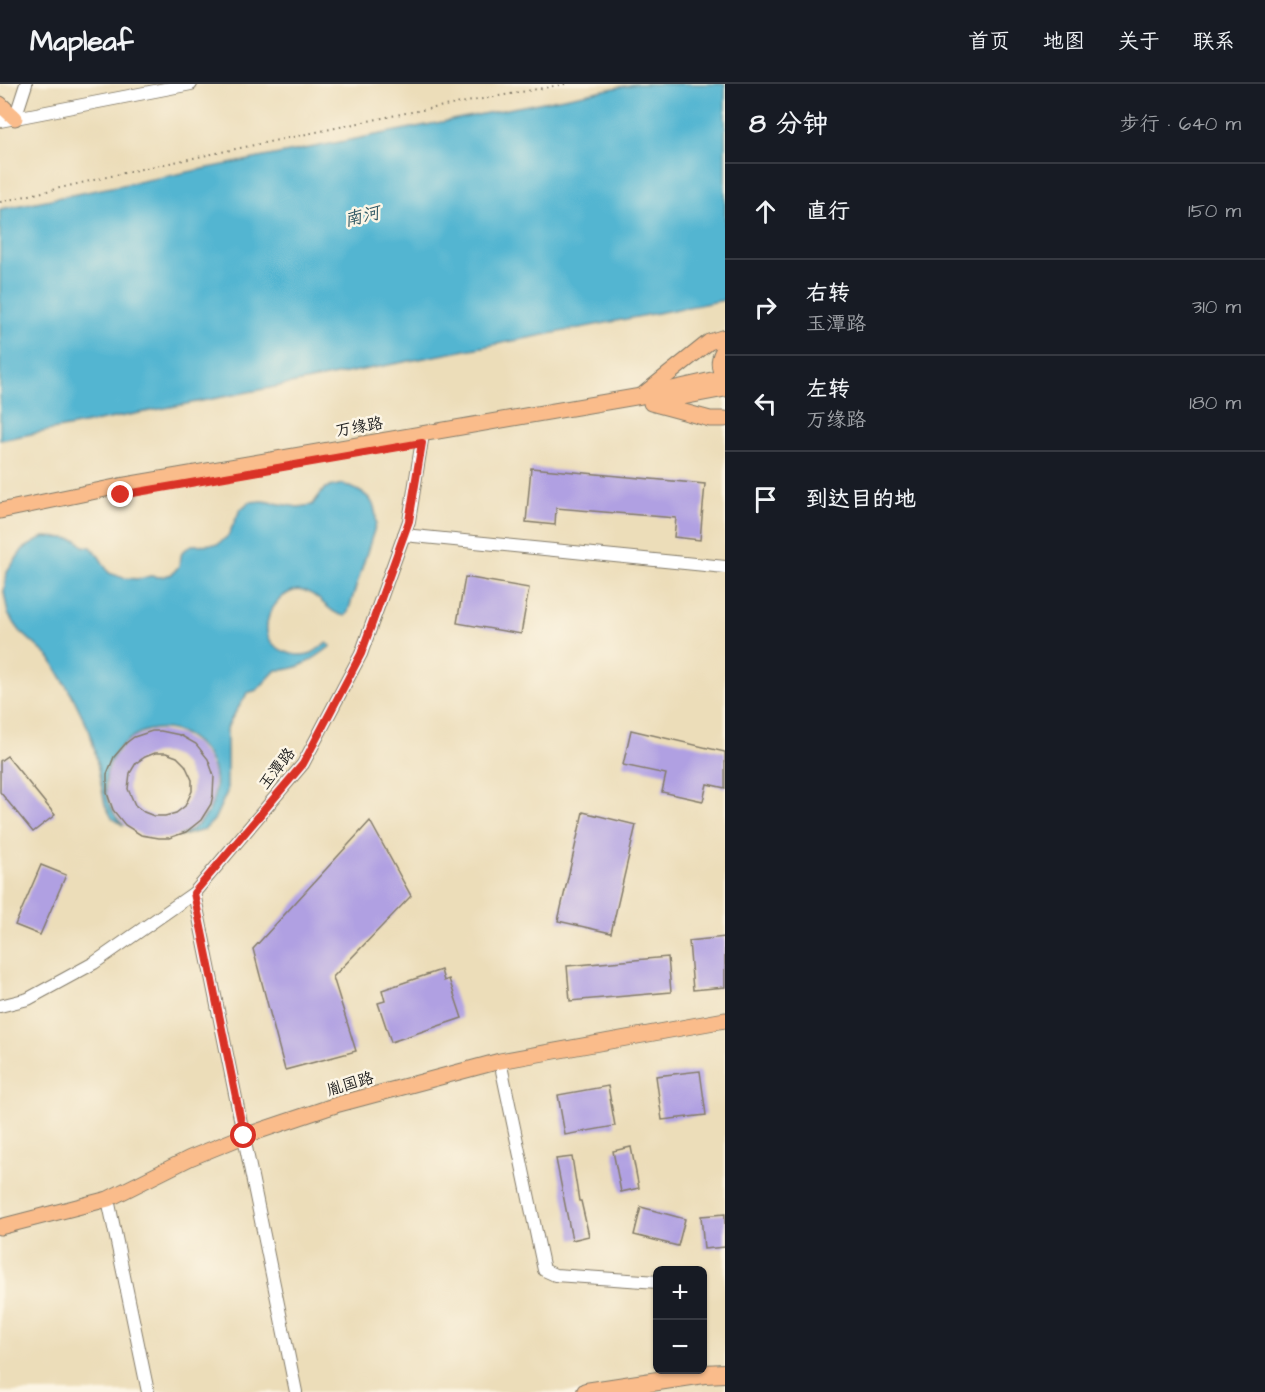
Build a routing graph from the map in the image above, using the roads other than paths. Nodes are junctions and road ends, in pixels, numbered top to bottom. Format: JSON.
{"nodes":[{"id":1,"x":26,"y":84,"type":"edge"},
{"id":2,"x":191,"y":84,"type":"edge"},
{"id":3,"x":0,"y":104,"type":"edge"},
{"id":4,"x":5,"y":118,"type":"edge"},
{"id":5,"x":725,"y":337,"type":"edge"},
{"id":6,"x":725,"y":348,"type":"edge"},
{"id":7,"x":724,"y":381,"type":"edge"},
{"id":8,"x":646,"y":399,"type":"junction"},
{"id":9,"x":725,"y":419,"type":"edge"},
{"id":10,"x":422,"y":438,"type":"junction"},
{"id":11,"x":0,"y":511,"type":"edge"},
{"id":12,"x":0,"y":520,"type":"edge"},
{"id":13,"x":404,"y":536,"type":"junction"},
{"id":14,"x":725,"y":567,"type":"edge"},
{"id":15,"x":194,"y":893,"type":"junction"},
{"id":16,"x":0,"y":1006,"type":"edge"},
{"id":17,"x":725,"y":1020,"type":"edge"},
{"id":18,"x":500,"y":1061,"type":"junction"},
{"id":19,"x":244,"y":1136,"type":"junction"},
{"id":20,"x":108,"y":1199,"type":"junction"},
{"id":21,"x":0,"y":1227,"type":"edge"},
{"id":22,"x":653,"y":1282,"type":"edge"},
{"id":23,"x":725,"y":1373,"type":"edge"},
{"id":24,"x":725,"y":1384,"type":"edge"},
{"id":25,"x":148,"y":1392,"type":"edge"},
{"id":26,"x":296,"y":1392,"type":"edge"},
{"id":27,"x":586,"y":1392,"type":"edge"},
{"id":28,"x":660,"y":1392,"type":"edge"}],
"edges":[{"from":1,"to":4,"type":"street"},
{"from":2,"to":4,"type":"street"},
{"from":3,"to":4,"type":"main road"},
{"from":5,"to":8,"type":"main road"},
{"from":6,"to":7,"type":"main road"},
{"from":7,"to":8,"type":"main road","name":"万缘路"},
{"from":8,"to":9,"type":"main road"},
{"from":8,"to":10,"type":"main road","name":"万缘路"},
{"from":10,"to":11,"type":"main road","name":"万缘路"},
{"from":10,"to":12,"type":"main road","name":"万缘路"},
{"from":10,"to":13,"type":"street","name":"玉潭路"},
{"from":13,"to":14,"type":"street"},
{"from":13,"to":15,"type":"street","name":"玉潭路"},
{"from":15,"to":16,"type":"street","name":"玉潭路"},
{"from":15,"to":19,"type":"street"},
{"from":17,"to":18,"type":"main road","name":"胤国路"},
{"from":18,"to":19,"type":"main road","name":"胤国路"},
{"from":18,"to":22,"type":"street"},
{"from":19,"to":20,"type":"main road","name":"胤国路"},
{"from":19,"to":26,"type":"street"},
{"from":20,"to":21,"type":"main road","name":"胤国路"},
{"from":20,"to":25,"type":"street"},
{"from":23,"to":27,"type":"highway"},
{"from":24,"to":28,"type":"highway"}]}
